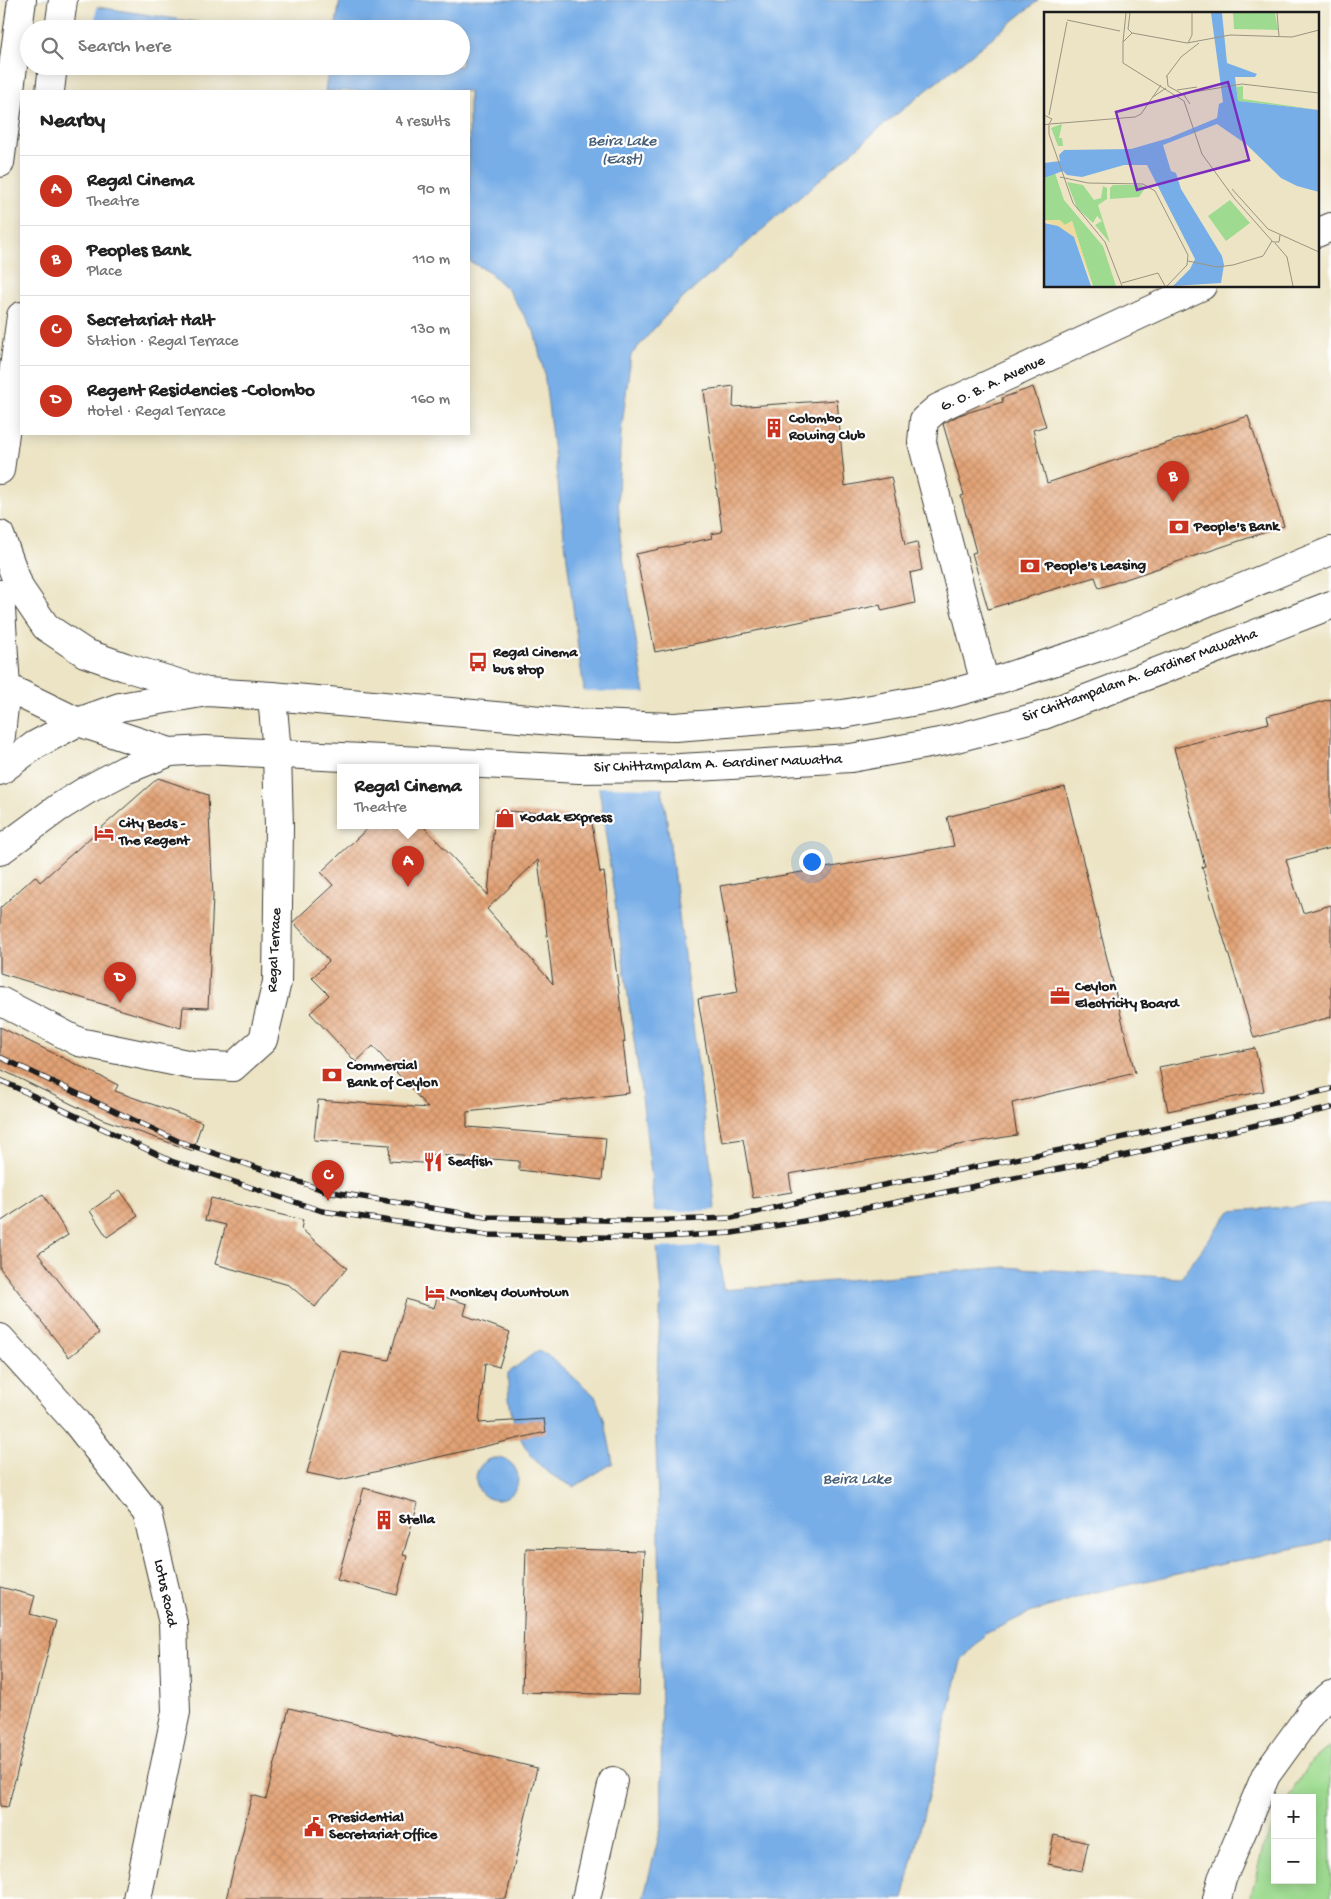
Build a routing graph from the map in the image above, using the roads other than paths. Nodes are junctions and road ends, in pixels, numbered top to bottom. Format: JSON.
{"nodes":[{"id":1,"x":22,"y":0,"type":"edge"},
{"id":2,"x":62,"y":0,"type":"edge"},
{"id":3,"x":60,"y":20,"type":"edge"},
{"id":4,"x":52,"y":75,"type":"edge"},
{"id":5,"x":50,"y":90,"type":"edge"},
{"id":6,"x":1,"y":159,"type":"edge"},
{"id":7,"x":1331,"y":227,"type":"edge"},
{"id":8,"x":1318,"y":233,"type":"edge"},
{"id":9,"x":1198,"y":288,"type":"edge"},
{"id":10,"x":20,"y":323,"type":"edge"},
{"id":11,"x":0,"y":470,"type":"edge"},
{"id":12,"x":0,"y":535,"type":"edge"},
{"id":13,"x":1331,"y":551,"type":"edge"},
{"id":14,"x":0,"y":594,"type":"edge"},
{"id":15,"x":1331,"y":605,"type":"edge"},
{"id":16,"x":985,"y":684,"type":"junction"},
{"id":17,"x":3,"y":685,"type":"edge"},
{"id":18,"x":207,"y":692,"type":"junction"},
{"id":19,"x":272,"y":696,"type":"junction"},
{"id":20,"x":78,"y":722,"type":"junction"},
{"id":21,"x":0,"y":745,"type":"edge"},
{"id":22,"x":170,"y":752,"type":"junction"},
{"id":23,"x":277,"y":754,"type":"junction"},
{"id":24,"x":478,"y":764,"type":"edge"},
{"id":25,"x":479,"y":764,"type":"edge"},
{"id":26,"x":0,"y":771,"type":"edge"},
{"id":27,"x":0,"y":851,"type":"edge"},
{"id":28,"x":0,"y":1001,"type":"edge"},
{"id":29,"x":0,"y":1338,"type":"edge"},
{"id":30,"x":1331,"y":1695,"type":"edge"},
{"id":31,"x":613,"y":1781,"type":"dead end"},
{"id":32,"x":137,"y":1899,"type":"edge"},
{"id":33,"x":586,"y":1899,"type":"edge"},
{"id":34,"x":1217,"y":1899,"type":"edge"}],
"edges":[{"from":1,"to":6,"type":"main road"},
{"from":2,"to":3,"type":"main road"},
{"from":4,"to":5,"type":"main road"},
{"from":7,"to":8,"type":"main road"},
{"from":9,"to":16,"type":"main road","name":"G. O. B. A. Avenue"},
{"from":10,"to":11,"type":"main road"},
{"from":12,"to":18,"type":"main road"},
{"from":13,"to":16,"type":"main road"},
{"from":14,"to":17,"type":"main road"},
{"from":15,"to":25,"type":"main road","name":"Sir Chittampalam A. Gardiner Mawatha"},
{"from":16,"to":19,"type":"main road"},
{"from":17,"to":20,"type":"main road"},
{"from":17,"to":21,"type":"main road"},
{"from":18,"to":19,"type":"main road"},
{"from":18,"to":20,"type":"main road"},
{"from":19,"to":23,"type":"main road","name":"Regal Terrace"},
{"from":20,"to":22,"type":"main road"},
{"from":20,"to":26,"type":"main road"},
{"from":22,"to":23,"type":"main road","name":"Sir Chittampalam A. Gardiner Mawatha"},
{"from":22,"to":27,"type":"main road"},
{"from":23,"to":24,"type":"main road","name":"Sir Chittampalam A. Gardiner Mawatha"},
{"from":23,"to":28,"type":"main road","name":"Regal Terrace"},
{"from":29,"to":32,"type":"main road","name":"Lotus Road"},
{"from":30,"to":34,"type":"main road"},
{"from":31,"to":33,"type":"main road"}]}
